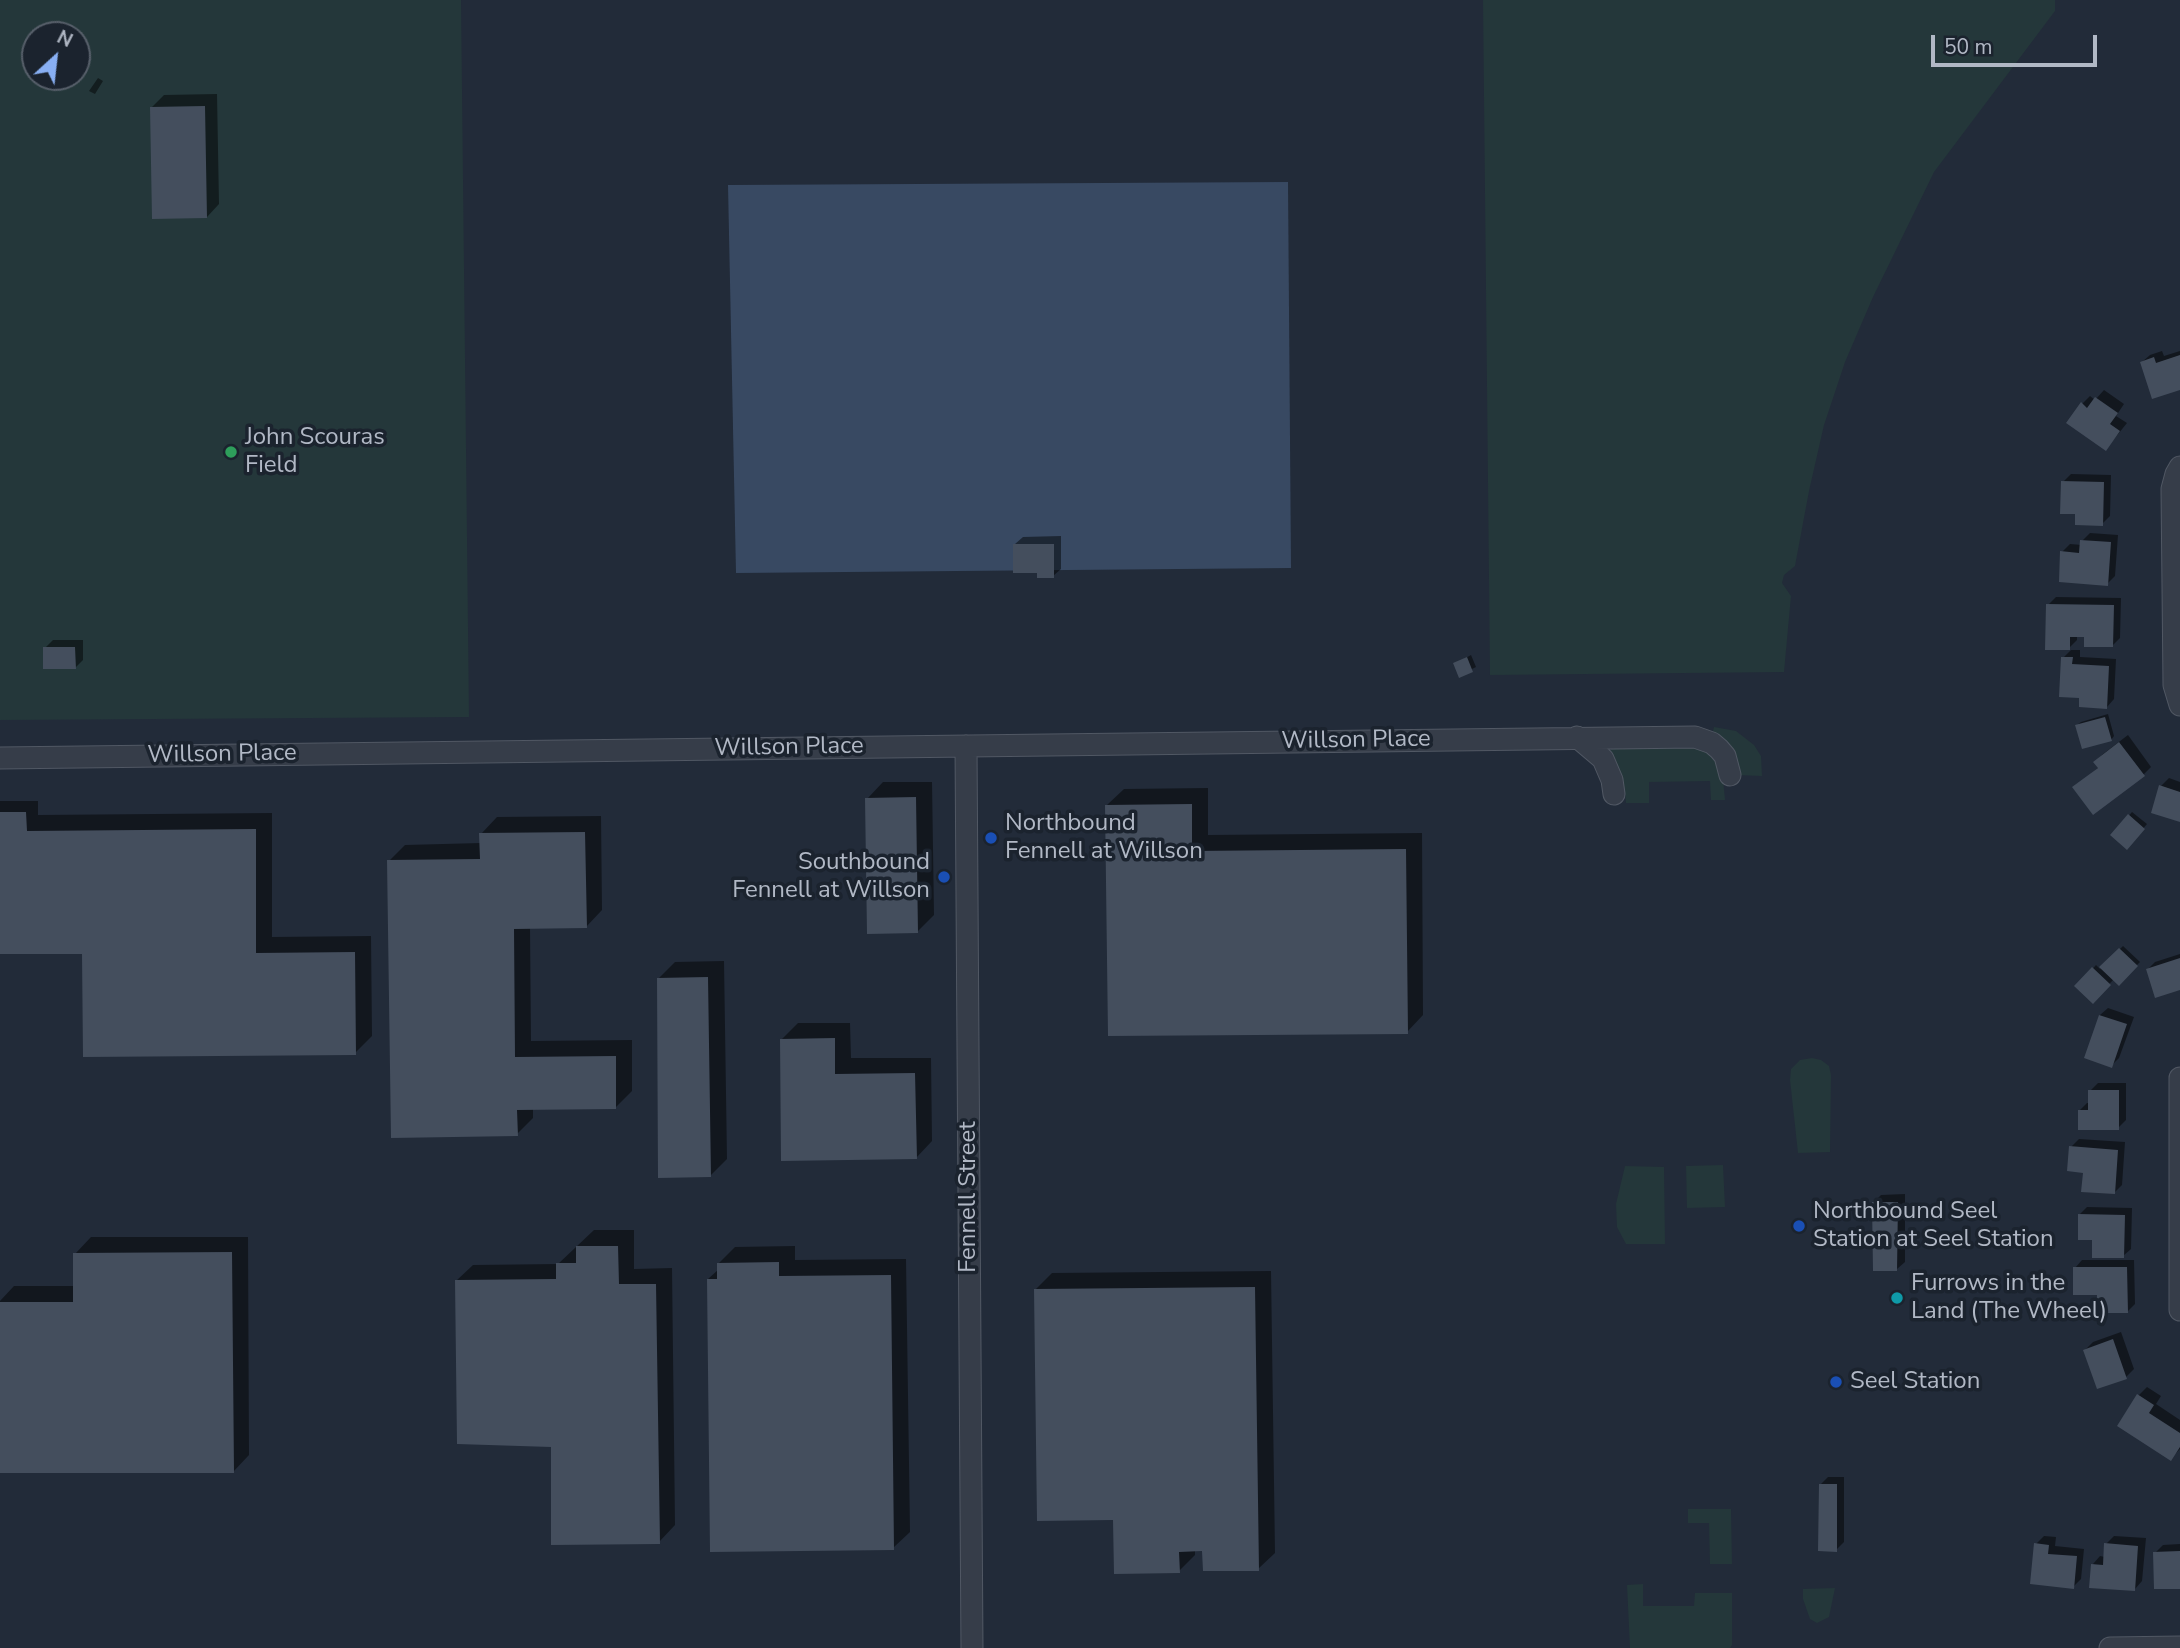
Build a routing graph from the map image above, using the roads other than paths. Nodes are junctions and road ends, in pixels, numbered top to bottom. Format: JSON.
{"nodes":[{"id":1,"x":2180,"y":467,"type":"edge"},
{"id":2,"x":2180,"y":705,"type":"edge"},
{"id":3,"x":1577,"y":737,"type":"junction"},
{"id":4,"x":966,"y":746,"type":"junction"},
{"id":5,"x":0,"y":758,"type":"edge"},
{"id":6,"x":1730,"y":775,"type":"dead end"},
{"id":7,"x":1614,"y":793,"type":"dead end"},
{"id":8,"x":2180,"y":1078,"type":"edge"},
{"id":9,"x":2180,"y":1310,"type":"edge"},
{"id":10,"x":2180,"y":1647,"type":"edge"},
{"id":11,"x":972,"y":1648,"type":"edge"},
{"id":12,"x":2110,"y":1648,"type":"edge"},
{"id":13,"x":2167,"y":1648,"type":"edge"}],
"edges":[{"from":1,"to":2,"type":"street"},
{"from":3,"to":4,"type":"street","name":"Willson Place"},
{"from":3,"to":6,"type":"street","name":"Willson Place"},
{"from":3,"to":7,"type":"street"},
{"from":4,"to":5,"type":"street","name":"Willson Place"},
{"from":4,"to":11,"type":"street","name":"Fennell Street"},
{"from":8,"to":9,"type":"street"},
{"from":10,"to":13,"type":"street"},
{"from":12,"to":13,"type":"street"}]}
